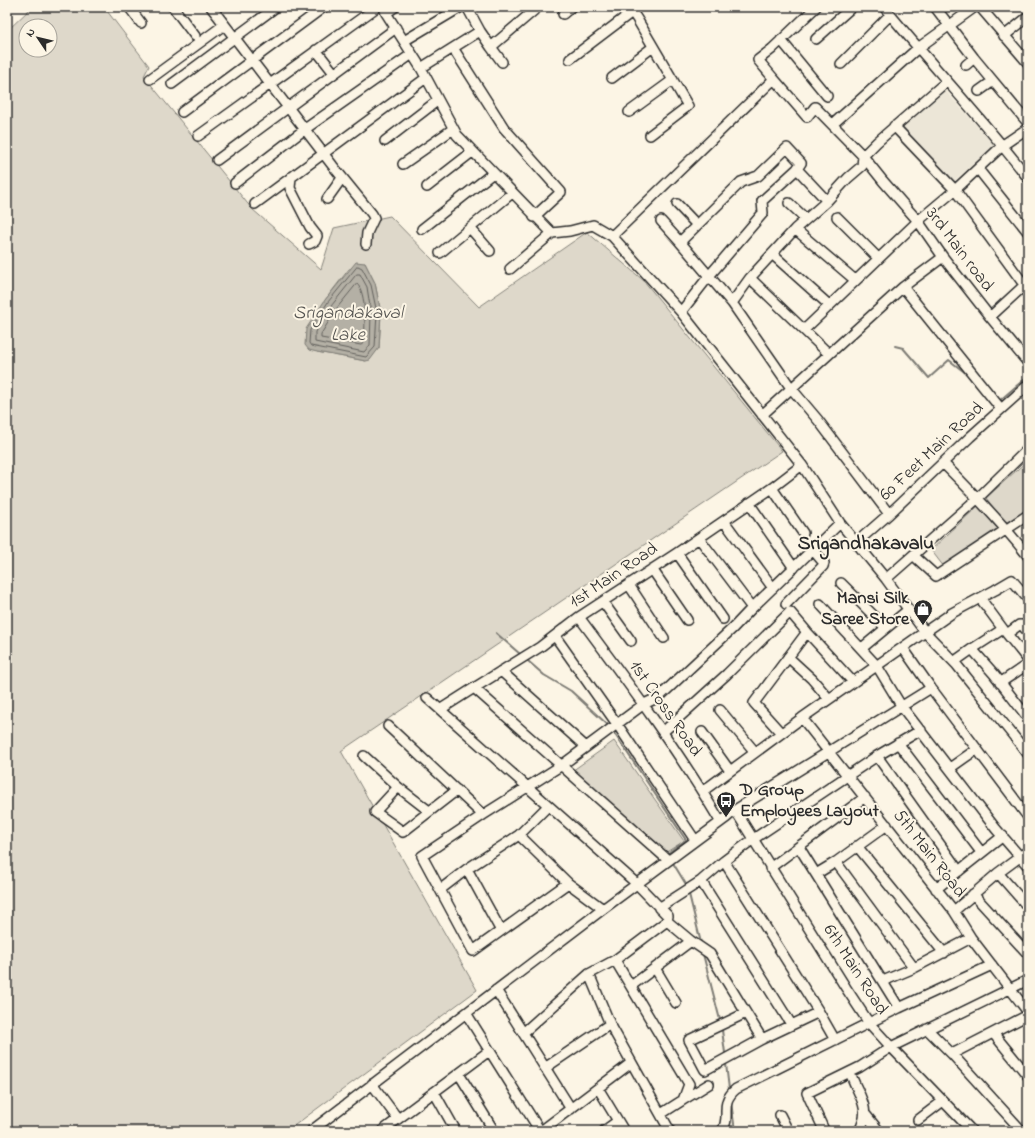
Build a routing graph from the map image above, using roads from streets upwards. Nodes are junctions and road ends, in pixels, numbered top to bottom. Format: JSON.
{"nodes":[{"id":1,"x":129,"y":7,"type":"edge"},
{"id":2,"x":173,"y":7,"type":"edge"},
{"id":3,"x":211,"y":7,"type":"edge"},
{"id":4,"x":276,"y":7,"type":"edge"},
{"id":5,"x":324,"y":7,"type":"edge"},
{"id":6,"x":377,"y":7,"type":"edge"},
{"id":7,"x":395,"y":7,"type":"edge"},
{"id":8,"x":461,"y":7,"type":"edge"},
{"id":9,"x":467,"y":7,"type":"edge"},
{"id":10,"x":538,"y":7,"type":"edge"},
{"id":11,"x":571,"y":7,"type":"edge"},
{"id":12,"x":816,"y":7,"type":"edge"},
{"id":13,"x":852,"y":7,"type":"edge"},
{"id":14,"x":884,"y":7,"type":"edge"},
{"id":15,"x":935,"y":7,"type":"edge"},
{"id":16,"x":975,"y":7,"type":"edge"},
{"id":17,"x":980,"y":7,"type":"edge"},
{"id":18,"x":630,"y":9,"type":"edge"},
{"id":19,"x":385,"y":10,"type":"edge"},
{"id":20,"x":563,"y":14,"type":"dead end"},
{"id":21,"x":890,"y":15,"type":"junction"},
{"id":22,"x":1028,"y":17,"type":"edge"},
{"id":23,"x":141,"y":23,"type":"dead end"},
{"id":24,"x":224,"y":25,"type":"junction"},
{"id":25,"x":950,"y":26,"type":"junction"},
{"id":26,"x":396,"y":28,"type":"junction"},
{"id":27,"x":480,"y":31,"type":"junction"},
{"id":28,"x":195,"y":36,"type":"dead end"},
{"id":29,"x":1004,"y":36,"type":"junction"},
{"id":30,"x":234,"y":38,"type":"junction"},
{"id":31,"x":816,"y":39,"type":"dead end"},
{"id":32,"x":781,"y":40,"type":"junction"},
{"id":33,"x":404,"y":41,"type":"junction"},
{"id":34,"x":653,"y":46,"type":"junction"},
{"id":35,"x":491,"y":47,"type":"junction"},
{"id":36,"x":454,"y":48,"type":"junction"},
{"id":37,"x":918,"y":48,"type":"junction"},
{"id":38,"x":316,"y":50,"type":"junction"},
{"id":39,"x":412,"y":54,"type":"junction"},
{"id":40,"x":974,"y":58,"type":"junction"},
{"id":41,"x":570,"y":59,"type":"dead end"},
{"id":42,"x":251,"y":60,"type":"junction"},
{"id":43,"x":502,"y":62,"type":"dead end"},
{"id":44,"x":1028,"y":63,"type":"edge"},
{"id":45,"x":841,"y":64,"type":"dead end"},
{"id":46,"x":966,"y":65,"type":"dead end"},
{"id":47,"x":421,"y":68,"type":"junction"},
{"id":48,"x":334,"y":73,"type":"junction"},
{"id":49,"x":426,"y":78,"type":"junction"},
{"id":50,"x":612,"y":78,"type":"dead end"},
{"id":51,"x":150,"y":79,"type":"dead end"},
{"id":52,"x":774,"y":79,"type":"junction"},
{"id":53,"x":673,"y":80,"type":"junction"},
{"id":54,"x":947,"y":81,"type":"junction"},
{"id":55,"x":993,"y":81,"type":"junction"},
{"id":56,"x":172,"y":84,"type":"dead end"},
{"id":57,"x":269,"y":84,"type":"junction"},
{"id":58,"x":979,"y":91,"type":"dead end"},
{"id":59,"x":827,"y":96,"type":"dead end"},
{"id":60,"x":437,"y":101,"type":"junction"},
{"id":61,"x":288,"y":107,"type":"junction"},
{"id":62,"x":182,"y":112,"type":"dead end"},
{"id":63,"x":629,"y":112,"type":"dead end"},
{"id":64,"x":1028,"y":123,"type":"edge"},
{"id":65,"x":834,"y":124,"type":"junction"},
{"id":66,"x":894,"y":126,"type":"junction"},
{"id":67,"x":1028,"y":128,"type":"edge"},
{"id":68,"x":305,"y":129,"type":"junction"},
{"id":69,"x":453,"y":129,"type":"junction"},
{"id":70,"x":650,"y":135,"type":"dead end"},
{"id":71,"x":198,"y":136,"type":"dead end"},
{"id":72,"x":385,"y":141,"type":"dead end"},
{"id":73,"x":1003,"y":146,"type":"junction"},
{"id":74,"x":472,"y":152,"type":"junction"},
{"id":75,"x":323,"y":154,"type":"junction"},
{"id":76,"x":863,"y":156,"type":"junction"},
{"id":77,"x":217,"y":160,"type":"dead end"},
{"id":78,"x":403,"y":164,"type":"dead end"},
{"id":79,"x":797,"y":169,"type":"junction"},
{"id":80,"x":978,"y":169,"type":"junction"},
{"id":81,"x":493,"y":173,"type":"junction"},
{"id":82,"x":291,"y":177,"type":"junction"},
{"id":83,"x":342,"y":178,"type":"junction"},
{"id":84,"x":1028,"y":178,"type":"edge"},
{"id":85,"x":235,"y":183,"type":"dead end"},
{"id":86,"x":427,"y":187,"type":"dead end"},
{"id":87,"x":955,"y":190,"type":"junction"},
{"id":88,"x":512,"y":193,"type":"junction"},
{"id":89,"x":327,"y":199,"type":"dead end"},
{"id":90,"x":827,"y":201,"type":"junction"},
{"id":91,"x":789,"y":203,"type":"dead end"},
{"id":92,"x":254,"y":204,"type":"dead end"},
{"id":93,"x":677,"y":204,"type":"dead end"},
{"id":94,"x":534,"y":217,"type":"junction"},
{"id":95,"x":837,"y":218,"type":"dead end"},
{"id":96,"x":806,"y":219,"type":"junction"},
{"id":97,"x":661,"y":221,"type":"dead end"},
{"id":98,"x":918,"y":221,"type":"junction"},
{"id":99,"x":697,"y":225,"type":"junction"},
{"id":100,"x":470,"y":228,"type":"junction"},
{"id":101,"x":422,"y":229,"type":"dead end"},
{"id":102,"x":795,"y":229,"type":"junction"},
{"id":103,"x":1028,"y":232,"type":"edge"},
{"id":104,"x":552,"y":234,"type":"junction"},
{"id":105,"x":612,"y":236,"type":"junction"},
{"id":106,"x":680,"y":242,"type":"junction"},
{"id":107,"x":309,"y":244,"type":"dead end"},
{"id":108,"x":366,"y":244,"type":"dead end"},
{"id":109,"x":490,"y":251,"type":"dead end"},
{"id":110,"x":440,"y":253,"type":"dead end"},
{"id":111,"x":772,"y":254,"type":"junction"},
{"id":112,"x":943,"y":257,"type":"junction"},
{"id":113,"x":878,"y":258,"type":"junction"},
{"id":114,"x":510,"y":269,"type":"dead end"},
{"id":115,"x":709,"y":276,"type":"junction"},
{"id":116,"x":750,"y":278,"type":"junction"},
{"id":117,"x":855,"y":280,"type":"junction"},
{"id":118,"x":1027,"y":286,"type":"edge"},
{"id":119,"x":903,"y":287,"type":"junction"},
{"id":120,"x":732,"y":303,"type":"junction"},
{"id":121,"x":829,"y":305,"type":"junction"},
{"id":122,"x":681,"y":312,"type":"junction"},
{"id":123,"x":990,"y":317,"type":"junction"},
{"id":124,"x":804,"y":330,"type":"junction"},
{"id":125,"x":829,"y":354,"type":"junction"},
{"id":126,"x":1028,"y":363,"type":"edge"},
{"id":127,"x":1028,"y":385,"type":"edge"},
{"id":128,"x":791,"y":388,"type":"junction"},
{"id":129,"x":998,"y":405,"type":"junction"},
{"id":130,"x":762,"y":415,"type":"junction"},
{"id":131,"x":1028,"y":450,"type":"edge"},
{"id":132,"x":943,"y":463,"type":"junction"},
{"id":133,"x":802,"y":465,"type":"junction"},
{"id":134,"x":772,"y":488,"type":"junction"},
{"id":135,"x":978,"y":498,"type":"junction"},
{"id":136,"x":749,"y":503,"type":"junction"},
{"id":137,"x":890,"y":514,"type":"junction"},
{"id":138,"x":1028,"y":515,"type":"edge"},
{"id":139,"x":724,"y":521,"type":"junction"},
{"id":140,"x":840,"y":523,"type":"junction"},
{"id":141,"x":1006,"y":529,"type":"junction"},
{"id":142,"x":803,"y":534,"type":"dead end"},
{"id":143,"x":699,"y":538,"type":"junction"},
{"id":144,"x":857,"y":542,"type":"junction"},
{"id":145,"x":813,"y":550,"type":"junction"},
{"id":146,"x":676,"y":553,"type":"junction"},
{"id":147,"x":913,"y":555,"type":"junction"},
{"id":148,"x":1028,"y":556,"type":"edge"},
{"id":149,"x":794,"y":568,"type":"junction"},
{"id":150,"x":652,"y":569,"type":"junction"},
{"id":151,"x":886,"y":579,"type":"junction"},
{"id":152,"x":841,"y":583,"type":"dead end"},
{"id":153,"x":628,"y":585,"type":"junction"},
{"id":154,"x":773,"y":588,"type":"junction"},
{"id":155,"x":980,"y":598,"type":"junction"},
{"id":156,"x":1028,"y":599,"type":"edge"},
{"id":157,"x":603,"y":602,"type":"junction"},
{"id":158,"x":786,"y":604,"type":"dead end"},
{"id":159,"x":820,"y":604,"type":"dead end"},
{"id":160,"x":752,"y":608,"type":"junction"},
{"id":161,"x":908,"y":610,"type":"junction"},
{"id":162,"x":579,"y":617,"type":"junction"},
{"id":163,"x":723,"y":619,"type":"dead end"},
{"id":164,"x":687,"y":620,"type":"dead end"},
{"id":165,"x":886,"y":628,"type":"junction"},
{"id":166,"x":806,"y":632,"type":"junction"},
{"id":167,"x":925,"y":632,"type":"junction"},
{"id":168,"x":1005,"y":632,"type":"junction"},
{"id":169,"x":1028,"y":632,"type":"edge"},
{"id":170,"x":555,"y":636,"type":"junction"},
{"id":171,"x":664,"y":638,"type":"dead end"},
{"id":172,"x":631,"y":641,"type":"dead end"},
{"id":173,"x":862,"y":648,"type":"junction"},
{"id":174,"x":903,"y":648,"type":"junction"},
{"id":175,"x":972,"y":650,"type":"junction"},
{"id":176,"x":788,"y":657,"type":"junction"},
{"id":177,"x":1028,"y":660,"type":"edge"},
{"id":178,"x":956,"y":664,"type":"junction"},
{"id":179,"x":1028,"y":664,"type":"edge"},
{"id":180,"x":877,"y":666,"type":"junction"},
{"id":181,"x":502,"y":671,"type":"junction"},
{"id":182,"x":853,"y":682,"type":"junction"},
{"id":183,"x":1000,"y":683,"type":"junction"},
{"id":184,"x":474,"y":688,"type":"junction"},
{"id":185,"x":931,"y":688,"type":"junction"},
{"id":186,"x":427,"y":698,"type":"dead end"},
{"id":187,"x":829,"y":699,"type":"junction"},
{"id":188,"x":644,"y":704,"type":"junction"},
{"id":189,"x":902,"y":707,"type":"junction"},
{"id":190,"x":441,"y":709,"type":"junction"},
{"id":191,"x":720,"y":710,"type":"dead end"},
{"id":192,"x":802,"y":718,"type":"junction"},
{"id":193,"x":1028,"y":718,"type":"edge"},
{"id":194,"x":617,"y":724,"type":"junction"},
{"id":195,"x":388,"y":726,"type":"dead end"},
{"id":196,"x":920,"y":730,"type":"junction"},
{"id":197,"x":663,"y":732,"type":"junction"},
{"id":198,"x":702,"y":732,"type":"dead end"},
{"id":199,"x":781,"y":733,"type":"junction"},
{"id":200,"x":898,"y":743,"type":"junction"},
{"id":201,"x":586,"y":747,"type":"junction"},
{"id":202,"x":977,"y":749,"type":"junction"},
{"id":203,"x":830,"y":751,"type":"junction"},
{"id":204,"x":755,"y":752,"type":"junction"},
{"id":205,"x":1028,"y":754,"type":"edge"},
{"id":206,"x":364,"y":756,"type":"dead end"},
{"id":207,"x":877,"y":756,"type":"junction"},
{"id":208,"x":562,"y":765,"type":"junction"},
{"id":209,"x":950,"y":768,"type":"junction"},
{"id":210,"x":730,"y":771,"type":"junction"},
{"id":211,"x":849,"y":776,"type":"junction"},
{"id":212,"x":528,"y":786,"type":"junction"},
{"id":213,"x":398,"y":787,"type":"junction"},
{"id":214,"x":457,"y":790,"type":"junction"},
{"id":215,"x":702,"y":791,"type":"junction"},
{"id":216,"x":865,"y":797,"type":"junction"},
{"id":217,"x":548,"y":806,"type":"junction"},
{"id":218,"x":735,"y":810,"type":"junction"},
{"id":219,"x":429,"y":811,"type":"junction"},
{"id":220,"x":483,"y":815,"type":"junction"},
{"id":221,"x":1028,"y":817,"type":"edge"},
{"id":222,"x":720,"y":821,"type":"junction"},
{"id":223,"x":887,"y":825,"type":"junction"},
{"id":224,"x":520,"y":835,"type":"junction"},
{"id":225,"x":1003,"y":836,"type":"junction"},
{"id":226,"x":695,"y":840,"type":"junction"},
{"id":227,"x":752,"y":840,"type":"junction"},
{"id":228,"x":857,"y":846,"type":"junction"},
{"id":229,"x":799,"y":847,"type":"junction"},
{"id":230,"x":981,"y":852,"type":"junction"},
{"id":231,"x":1028,"y":852,"type":"edge"},
{"id":232,"x":1020,"y":857,"type":"junction"},
{"id":233,"x":668,"y":860,"type":"junction"},
{"id":234,"x":724,"y":861,"type":"junction"},
{"id":235,"x":836,"y":862,"type":"junction"},
{"id":236,"x":1028,"y":866,"type":"edge"},
{"id":237,"x":770,"y":868,"type":"junction"},
{"id":238,"x":467,"y":869,"type":"junction"},
{"id":239,"x":959,"y":871,"type":"junction"},
{"id":240,"x":816,"y":874,"type":"junction"},
{"id":241,"x":998,"y":874,"type":"junction"},
{"id":242,"x":701,"y":881,"type":"junction"},
{"id":243,"x":568,"y":883,"type":"junction"},
{"id":244,"x":637,"y":884,"type":"junction"},
{"id":245,"x":441,"y":889,"type":"junction"},
{"id":246,"x":936,"y":889,"type":"junction"},
{"id":247,"x":973,"y":894,"type":"junction"},
{"id":248,"x":1028,"y":907,"type":"edge"},
{"id":249,"x":659,"y":908,"type":"junction"},
{"id":250,"x":603,"y":909,"type":"junction"},
{"id":251,"x":954,"y":911,"type":"junction"},
{"id":252,"x":667,"y":921,"type":"junction"},
{"id":253,"x":501,"y":931,"type":"junction"},
{"id":254,"x":971,"y":938,"type":"junction"},
{"id":255,"x":691,"y":942,"type":"junction"},
{"id":256,"x":944,"y":953,"type":"junction"},
{"id":257,"x":1028,"y":954,"type":"edge"},
{"id":258,"x":615,"y":960,"type":"junction"},
{"id":259,"x":992,"y":965,"type":"junction"},
{"id":260,"x":655,"y":968,"type":"junction"},
{"id":261,"x":914,"y":968,"type":"junction"},
{"id":262,"x":589,"y":974,"type":"junction"},
{"id":263,"x":1028,"y":980,"type":"edge"},
{"id":264,"x":882,"y":981,"type":"junction"},
{"id":265,"x":631,"y":986,"type":"junction"},
{"id":266,"x":1011,"y":989,"type":"junction"},
{"id":267,"x":496,"y":990,"type":"junction"},
{"id":268,"x":676,"y":1003,"type":"dead end"},
{"id":269,"x":899,"y":1008,"type":"junction"},
{"id":270,"x":819,"y":1012,"type":"junction"},
{"id":271,"x":1028,"y":1012,"type":"edge"},
{"id":272,"x":466,"y":1013,"type":"junction"},
{"id":273,"x":746,"y":1013,"type":"junction"},
{"id":274,"x":1028,"y":1015,"type":"edge"},
{"id":275,"x":869,"y":1023,"type":"junction"},
{"id":276,"x":610,"y":1024,"type":"junction"},
{"id":277,"x":791,"y":1024,"type":"junction"},
{"id":278,"x":927,"y":1029,"type":"junction"},
{"id":279,"x":523,"y":1033,"type":"junction"},
{"id":280,"x":993,"y":1033,"type":"junction"},
{"id":281,"x":762,"y":1039,"type":"junction"},
{"id":282,"x":835,"y":1040,"type":"junction"},
{"id":283,"x":891,"y":1047,"type":"junction"},
{"id":284,"x":489,"y":1051,"type":"junction"},
{"id":285,"x":952,"y":1054,"type":"junction"},
{"id":286,"x":631,"y":1063,"type":"junction"},
{"id":287,"x":545,"y":1068,"type":"junction"},
{"id":288,"x":850,"y":1072,"type":"junction"},
{"id":289,"x":459,"y":1074,"type":"junction"},
{"id":290,"x":1028,"y":1076,"type":"edge"},
{"id":291,"x":372,"y":1084,"type":"junction"},
{"id":292,"x":709,"y":1084,"type":"dead end"},
{"id":293,"x":598,"y":1088,"type":"junction"},
{"id":294,"x":434,"y":1092,"type":"junction"},
{"id":295,"x":683,"y":1100,"type":"junction"},
{"id":296,"x":943,"y":1101,"type":"junction"},
{"id":297,"x":571,"y":1109,"type":"junction"},
{"id":298,"x":661,"y":1114,"type":"junction"},
{"id":299,"x":866,"y":1114,"type":"junction"},
{"id":300,"x":780,"y":1115,"type":"dead end"},
{"id":301,"x":398,"y":1119,"type":"junction"},
{"id":302,"x":918,"y":1120,"type":"dead end"},
{"id":303,"x":618,"y":1121,"type":"junction"},
{"id":304,"x":453,"y":1130,"type":"edge"},
{"id":305,"x":311,"y":1131,"type":"edge"},
{"id":306,"x":382,"y":1131,"type":"edge"},
{"id":307,"x":494,"y":1131,"type":"edge"},
{"id":308,"x":540,"y":1131,"type":"edge"},
{"id":309,"x":604,"y":1131,"type":"edge"},
{"id":310,"x":624,"y":1131,"type":"edge"},
{"id":311,"x":670,"y":1131,"type":"edge"},
{"id":312,"x":722,"y":1131,"type":"edge"},
{"id":313,"x":788,"y":1131,"type":"edge"},
{"id":314,"x":823,"y":1131,"type":"edge"},
{"id":315,"x":859,"y":1131,"type":"edge"},
{"id":316,"x":879,"y":1131,"type":"edge"},
{"id":317,"x":972,"y":1131,"type":"edge"},
{"id":318,"x":1022,"y":1131,"type":"edge"}],
"edges":[{"from":1,"to":23,"type":"street"},
{"from":2,"to":28,"type":"street"},
{"from":3,"to":24,"type":"street"},
{"from":4,"to":30,"type":"street"},
{"from":5,"to":42,"type":"street"},
{"from":6,"to":38,"type":"street"},
{"from":7,"to":19,"type":"street"},
{"from":8,"to":33,"type":"street"},
{"from":9,"to":27,"type":"street"},
{"from":10,"to":35,"type":"street"},
{"from":11,"to":20,"type":"street"},
{"from":12,"to":32,"type":"street"},
{"from":13,"to":31,"type":"street"},
{"from":14,"to":21,"type":"street"},
{"from":15,"to":25,"type":"street"},
{"from":16,"to":25,"type":"street"},
{"from":17,"to":29,"type":"street"},
{"from":18,"to":34,"type":"street"},
{"from":18,"to":41,"type":"street"},
{"from":19,"to":26,"type":"street"},
{"from":21,"to":37,"type":"street"},
{"from":21,"to":45,"type":"street"},
{"from":22,"to":29,"type":"street"},
{"from":24,"to":30,"type":"street"},
{"from":24,"to":51,"type":"street"},
{"from":25,"to":37,"type":"street"},
{"from":25,"to":40,"type":"street"},
{"from":26,"to":33,"type":"street"},
{"from":26,"to":48,"type":"street"},
{"from":27,"to":35,"type":"street"},
{"from":27,"to":36,"type":"street"},
{"from":29,"to":44,"type":"street"},
{"from":30,"to":42,"type":"street"},
{"from":30,"to":56,"type":"street"},
{"from":32,"to":52,"type":"street"},
{"from":32,"to":59,"type":"street"},
{"from":33,"to":39,"type":"street"},
{"from":34,"to":50,"type":"street"},
{"from":34,"to":53,"type":"street"},
{"from":35,"to":43,"type":"street"},
{"from":36,"to":47,"type":"street"},
{"from":36,"to":94,"type":"street"},
{"from":37,"to":54,"type":"street"},
{"from":37,"to":65,"type":"street"},
{"from":38,"to":48,"type":"street"},
{"from":38,"to":57,"type":"street"},
{"from":39,"to":47,"type":"street"},
{"from":39,"to":68,"type":"street"},
{"from":40,"to":46,"type":"street"},
{"from":40,"to":55,"type":"street"},
{"from":42,"to":57,"type":"street"},
{"from":42,"to":62,"type":"street"},
{"from":47,"to":49,"type":"street"},
{"from":48,"to":61,"type":"street"},
{"from":49,"to":60,"type":"street"},
{"from":49,"to":75,"type":"street"},
{"from":52,"to":65,"type":"street","name":"3rd Main road"},
{"from":52,"to":105,"type":"street"},
{"from":53,"to":63,"type":"street"},
{"from":53,"to":70,"type":"street"},
{"from":54,"to":66,"type":"street"},
{"from":54,"to":73,"type":"street"},
{"from":55,"to":58,"type":"street"},
{"from":55,"to":64,"type":"street"},
{"from":57,"to":61,"type":"street"},
{"from":57,"to":71,"type":"street"},
{"from":60,"to":69,"type":"street"},
{"from":60,"to":72,"type":"street"},
{"from":61,"to":68,"type":"street"},
{"from":61,"to":77,"type":"street"},
{"from":65,"to":76,"type":"street","name":"3rd Main road"},
{"from":66,"to":76,"type":"street"},
{"from":66,"to":87,"type":"street"},
{"from":67,"to":73,"type":"street"},
{"from":68,"to":75,"type":"street"},
{"from":68,"to":85,"type":"street"},
{"from":69,"to":74,"type":"street"},
{"from":69,"to":78,"type":"street"},
{"from":73,"to":80,"type":"street"},
{"from":73,"to":84,"type":"street"},
{"from":74,"to":81,"type":"street"},
{"from":74,"to":86,"type":"street"},
{"from":75,"to":82,"type":"street"},
{"from":75,"to":83,"type":"street"},
{"from":76,"to":90,"type":"street"},
{"from":76,"to":98,"type":"street","name":"3rd Main road"},
{"from":79,"to":90,"type":"street"},
{"from":79,"to":99,"type":"street"},
{"from":79,"to":115,"type":"street"},
{"from":80,"to":87,"type":"street"},
{"from":80,"to":103,"type":"street"},
{"from":81,"to":88,"type":"street"},
{"from":81,"to":101,"type":"street"},
{"from":82,"to":92,"type":"street"},
{"from":82,"to":107,"type":"street"},
{"from":83,"to":89,"type":"street"},
{"from":83,"to":108,"type":"street"},
{"from":87,"to":98,"type":"street"},
{"from":87,"to":118,"type":"street"},
{"from":88,"to":94,"type":"street"},
{"from":88,"to":100,"type":"street"},
{"from":90,"to":96,"type":"street"},
{"from":91,"to":96,"type":"street"},
{"from":93,"to":99,"type":"street"},
{"from":94,"to":104,"type":"street"},
{"from":95,"to":113,"type":"street"},
{"from":96,"to":102,"type":"street"},
{"from":97,"to":106,"type":"street"},
{"from":98,"to":112,"type":"street","name":"3rd Main road"},
{"from":98,"to":113,"type":"street"},
{"from":99,"to":106,"type":"street"},
{"from":100,"to":109,"type":"street"},
{"from":100,"to":110,"type":"street"},
{"from":102,"to":111,"type":"street"},
{"from":102,"to":117,"type":"street"},
{"from":104,"to":105,"type":"street"},
{"from":104,"to":114,"type":"street"},
{"from":105,"to":122,"type":"street"},
{"from":106,"to":115,"type":"street"},
{"from":111,"to":116,"type":"street"},
{"from":111,"to":121,"type":"street"},
{"from":112,"to":119,"type":"street"},
{"from":112,"to":123,"type":"street","name":"3rd Main road"},
{"from":113,"to":117,"type":"street"},
{"from":115,"to":120,"type":"street"},
{"from":115,"to":122,"type":"street"},
{"from":116,"to":120,"type":"street"},
{"from":116,"to":124,"type":"street"},
{"from":117,"to":121,"type":"street"},
{"from":118,"to":123,"type":"street"},
{"from":119,"to":125,"type":"street"},
{"from":119,"to":129,"type":"street"},
{"from":120,"to":128,"type":"street"},
{"from":121,"to":124,"type":"street"},
{"from":122,"to":130,"type":"street"},
{"from":123,"to":126,"type":"street","name":"3rd Main road"},
{"from":124,"to":125,"type":"street"},
{"from":125,"to":128,"type":"street"},
{"from":127,"to":129,"type":"street","name":"60 Feet Main Road"},
{"from":128,"to":130,"type":"street"},
{"from":128,"to":137,"type":"street"},
{"from":129,"to":132,"type":"street","name":"60 Feet Main Road"},
{"from":130,"to":133,"type":"street"},
{"from":131,"to":135,"type":"street"},
{"from":132,"to":135,"type":"street"},
{"from":132,"to":137,"type":"street","name":"60 Feet Main Road"},
{"from":133,"to":134,"type":"street","name":"1st Main Road"},
{"from":133,"to":140,"type":"street"},
{"from":134,"to":136,"type":"street","name":"1st Main Road"},
{"from":134,"to":142,"type":"street"},
{"from":135,"to":141,"type":"street"},
{"from":135,"to":147,"type":"street"},
{"from":136,"to":139,"type":"street","name":"1st Main Road"},
{"from":136,"to":149,"type":"street"},
{"from":137,"to":144,"type":"street","name":"60 Feet Main Road"},
{"from":138,"to":141,"type":"street"},
{"from":139,"to":143,"type":"street","name":"1st Main Road"},
{"from":139,"to":154,"type":"street"},
{"from":140,"to":144,"type":"street"},
{"from":140,"to":145,"type":"street"},
{"from":141,"to":147,"type":"street"},
{"from":141,"to":148,"type":"street"},
{"from":143,"to":146,"type":"street","name":"1st Main Road"},
{"from":143,"to":160,"type":"street"},
{"from":144,"to":151,"type":"street"},
{"from":145,"to":149,"type":"street"},
{"from":145,"to":158,"type":"street"},
{"from":146,"to":150,"type":"street","name":"1st Main Road"},
{"from":146,"to":163,"type":"street"},
{"from":147,"to":151,"type":"street"},
{"from":149,"to":154,"type":"street"},
{"from":150,"to":153,"type":"street","name":"1st Main Road"},
{"from":150,"to":164,"type":"street"},
{"from":151,"to":161,"type":"street"},
{"from":152,"to":165,"type":"street"},
{"from":153,"to":157,"type":"street","name":"1st Main Road"},
{"from":153,"to":171,"type":"street"},
{"from":154,"to":160,"type":"street"},
{"from":155,"to":156,"type":"street"},
{"from":155,"to":167,"type":"street"},
{"from":155,"to":168,"type":"street"},
{"from":157,"to":162,"type":"street","name":"1st Main Road"},
{"from":157,"to":172,"type":"street"},
{"from":159,"to":173,"type":"street"},
{"from":160,"to":188,"type":"street"},
{"from":161,"to":165,"type":"street"},
{"from":161,"to":167,"type":"street"},
{"from":162,"to":170,"type":"street","name":"1st Main Road"},
{"from":162,"to":188,"type":"street","name":"1st Cross Road"},
{"from":165,"to":173,"type":"street"},
{"from":166,"to":176,"type":"street"},
{"from":166,"to":182,"type":"street"},
{"from":166,"to":197,"type":"street"},
{"from":167,"to":174,"type":"street"},
{"from":167,"to":178,"type":"street"},
{"from":168,"to":169,"type":"street"},
{"from":168,"to":175,"type":"street"},
{"from":168,"to":177,"type":"street"},
{"from":170,"to":181,"type":"street","name":"1st Main Road"},
{"from":170,"to":194,"type":"street"},
{"from":173,"to":180,"type":"street"},
{"from":174,"to":180,"type":"street"},
{"from":174,"to":185,"type":"street"},
{"from":175,"to":178,"type":"street"},
{"from":175,"to":183,"type":"street"},
{"from":176,"to":187,"type":"street"},
{"from":176,"to":199,"type":"street"},
{"from":178,"to":205,"type":"street"},
{"from":179,"to":183,"type":"street"},
{"from":180,"to":182,"type":"street"},
{"from":180,"to":189,"type":"street"},
{"from":181,"to":184,"type":"street","name":"1st Main Road"},
{"from":181,"to":201,"type":"street"},
{"from":182,"to":187,"type":"street"},
{"from":183,"to":193,"type":"street"},
{"from":184,"to":190,"type":"street","name":"1st Main Road"},
{"from":184,"to":208,"type":"street"},
{"from":185,"to":189,"type":"street"},
{"from":185,"to":202,"type":"street"},
{"from":186,"to":190,"type":"street"},
{"from":187,"to":192,"type":"street"},
{"from":188,"to":194,"type":"street"},
{"from":188,"to":197,"type":"street","name":"1st Cross Road"},
{"from":189,"to":196,"type":"street"},
{"from":189,"to":203,"type":"street"},
{"from":190,"to":212,"type":"street"},
{"from":191,"to":204,"type":"street"},
{"from":192,"to":199,"type":"street"},
{"from":192,"to":203,"type":"street","name":"5th Main Road"},
{"from":194,"to":201,"type":"street"},
{"from":194,"to":226,"type":"street"},
{"from":195,"to":214,"type":"street"},
{"from":196,"to":200,"type":"street"},
{"from":196,"to":209,"type":"street"},
{"from":197,"to":215,"type":"street","name":"1st Cross Road"},
{"from":198,"to":210,"type":"street"},
{"from":199,"to":204,"type":"street"},
{"from":200,"to":207,"type":"street"},
{"from":200,"to":230,"type":"street"},
{"from":201,"to":208,"type":"street"},
{"from":202,"to":209,"type":"street"},
{"from":202,"to":221,"type":"street"},
{"from":203,"to":211,"type":"street","name":"5th Main Road"},
{"from":203,"to":218,"type":"street"},
{"from":204,"to":210,"type":"street"},
{"from":206,"to":213,"type":"street"},
{"from":207,"to":211,"type":"street"},
{"from":207,"to":239,"type":"street"},
{"from":208,"to":212,"type":"street"},
{"from":208,"to":233,"type":"street"},
{"from":209,"to":225,"type":"street"},
{"from":210,"to":215,"type":"street"},
{"from":211,"to":216,"type":"street","name":"5th Main Road"},
{"from":211,"to":227,"type":"street"},
{"from":212,"to":217,"type":"street"},
{"from":212,"to":220,"type":"street"},
{"from":213,"to":219,"type":"street"},
{"from":213,"to":219,"type":"street"},
{"from":214,"to":219,"type":"street"},
{"from":214,"to":220,"type":"street"},
{"from":215,"to":222,"type":"street","name":"1st Cross Road"},
{"from":216,"to":223,"type":"street","name":"5th Main Road"},
{"from":216,"to":229,"type":"street"},
{"from":217,"to":224,"type":"street"},
{"from":217,"to":244,"type":"street"},
{"from":218,"to":222,"type":"street"},
{"from":218,"to":227,"type":"street","name":"6th Main Road"},
{"from":220,"to":245,"type":"street"},
{"from":222,"to":226,"type":"street"},
{"from":223,"to":228,"type":"street"},
{"from":223,"to":246,"type":"street","name":"5th Main Road"},
{"from":224,"to":238,"type":"street"},
{"from":224,"to":243,"type":"street"},
{"from":225,"to":230,"type":"street"},
{"from":225,"to":232,"type":"street"},
{"from":226,"to":233,"type":"street"},
{"from":227,"to":234,"type":"street"},
{"from":227,"to":237,"type":"street","name":"6th Main Road"},
{"from":228,"to":235,"type":"street"},
{"from":228,"to":256,"type":"street"},
{"from":229,"to":237,"type":"street"},
{"from":229,"to":240,"type":"street"},
{"from":230,"to":239,"type":"street"},
{"from":231,"to":232,"type":"street"},
{"from":232,"to":236,"type":"street"},
{"from":232,"to":241,"type":"street"},
{"from":233,"to":244,"type":"street"},
{"from":234,"to":242,"type":"street"},
{"from":234,"to":270,"type":"street"},
{"from":235,"to":240,"type":"street"},
{"from":235,"to":261,"type":"street"},
{"from":237,"to":275,"type":"street","name":"6th Main Road"},
{"from":238,"to":245,"type":"street"},
{"from":238,"to":253,"type":"street"},
{"from":239,"to":246,"type":"street"},
{"from":240,"to":264,"type":"street"},
{"from":241,"to":247,"type":"street"},
{"from":241,"to":248,"type":"street"},
{"from":242,"to":249,"type":"street"},
{"from":242,"to":277,"type":"street"},
{"from":243,"to":250,"type":"street"},
{"from":243,"to":253,"type":"street"},
{"from":244,"to":249,"type":"street"},
{"from":244,"to":250,"type":"street"},
{"from":245,"to":253,"type":"street"},
{"from":246,"to":251,"type":"street","name":"5th Main Road"},
{"from":247,"to":251,"type":"street"},
{"from":247,"to":257,"type":"street"},
{"from":249,"to":252,"type":"street"},
{"from":250,"to":267,"type":"street"},
{"from":251,"to":254,"type":"street","name":"5th Main Road"},
{"from":252,"to":255,"type":"street"},
{"from":252,"to":258,"type":"street"},
{"from":254,"to":256,"type":"street"},
{"from":254,"to":259,"type":"street","name":"5th Main Road"},
{"from":255,"to":260,"type":"street"},
{"from":255,"to":273,"type":"street"},
{"from":256,"to":261,"type":"street"},
{"from":258,"to":262,"type":"street"},
{"from":258,"to":265,"type":"street"},
{"from":259,"to":266,"type":"street","name":"5th Main Road"},
{"from":259,"to":269,"type":"street"},
{"from":260,"to":265,"type":"street"},
{"from":260,"to":268,"type":"street"},
{"from":261,"to":264,"type":"street"},
{"from":262,"to":276,"type":"street"},
{"from":262,"to":279,"type":"street"},
{"from":263,"to":266,"type":"street"},
{"from":264,"to":269,"type":"street"},
{"from":265,"to":295,"type":"street"},
{"from":266,"to":271,"type":"street","name":"5th Main Road"},
{"from":266,"to":278,"type":"street"},
{"from":267,"to":272,"type":"street"},
{"from":267,"to":279,"type":"street"},
{"from":269,"to":275,"type":"street"},
{"from":270,"to":277,"type":"street"},
{"from":270,"to":282,"type":"street"},
{"from":272,"to":284,"type":"street"},
{"from":272,"to":291,"type":"street"},
{"from":273,"to":281,"type":"street"},
{"from":273,"to":281,"type":"street"},
{"from":274,"to":280,"type":"street"},
{"from":275,"to":282,"type":"street"},
{"from":275,"to":283,"type":"street","name":"6th Main Road"},
{"from":276,"to":286,"type":"street"},
{"from":276,"to":287,"type":"street"},
{"from":277,"to":281,"type":"street"},
{"from":278,"to":283,"type":"street"},
{"from":278,"to":285,"type":"street"},
{"from":279,"to":287,"type":"street"},
{"from":280,"to":285,"type":"street"},
{"from":280,"to":290,"type":"street"},
{"from":282,"to":312,"type":"street"},
{"from":283,"to":288,"type":"street"},
{"from":283,"to":296,"type":"street","name":"6th Main Road"},
{"from":284,"to":289,"type":"street"},
{"from":284,"to":308,"type":"street"},
{"from":285,"to":318,"type":"street"},
{"from":286,"to":293,"type":"street"},
{"from":286,"to":298,"type":"street"},
{"from":287,"to":297,"type":"street"},
{"from":288,"to":299,"type":"street"},
{"from":288,"to":314,"type":"street"},
{"from":289,"to":294,"type":"street"},
{"from":289,"to":307,"type":"street"},
{"from":291,"to":301,"type":"street"},
{"from":291,"to":305,"type":"street"},
{"from":292,"to":295,"type":"street"},
{"from":293,"to":297,"type":"street"},
{"from":293,"to":303,"type":"street"},
{"from":294,"to":301,"type":"street"},
{"from":294,"to":304,"type":"street"},
{"from":295,"to":298,"type":"street"},
{"from":296,"to":302,"type":"street"},
{"from":296,"to":317,"type":"street","name":"6th Main Road"},
{"from":297,"to":308,"type":"street"},
{"from":298,"to":311,"type":"street"},
{"from":299,"to":315,"type":"street"},
{"from":299,"to":316,"type":"street"},
{"from":300,"to":313,"type":"street"},
{"from":301,"to":306,"type":"street"},
{"from":303,"to":309,"type":"street"},
{"from":303,"to":310,"type":"street"}]}
